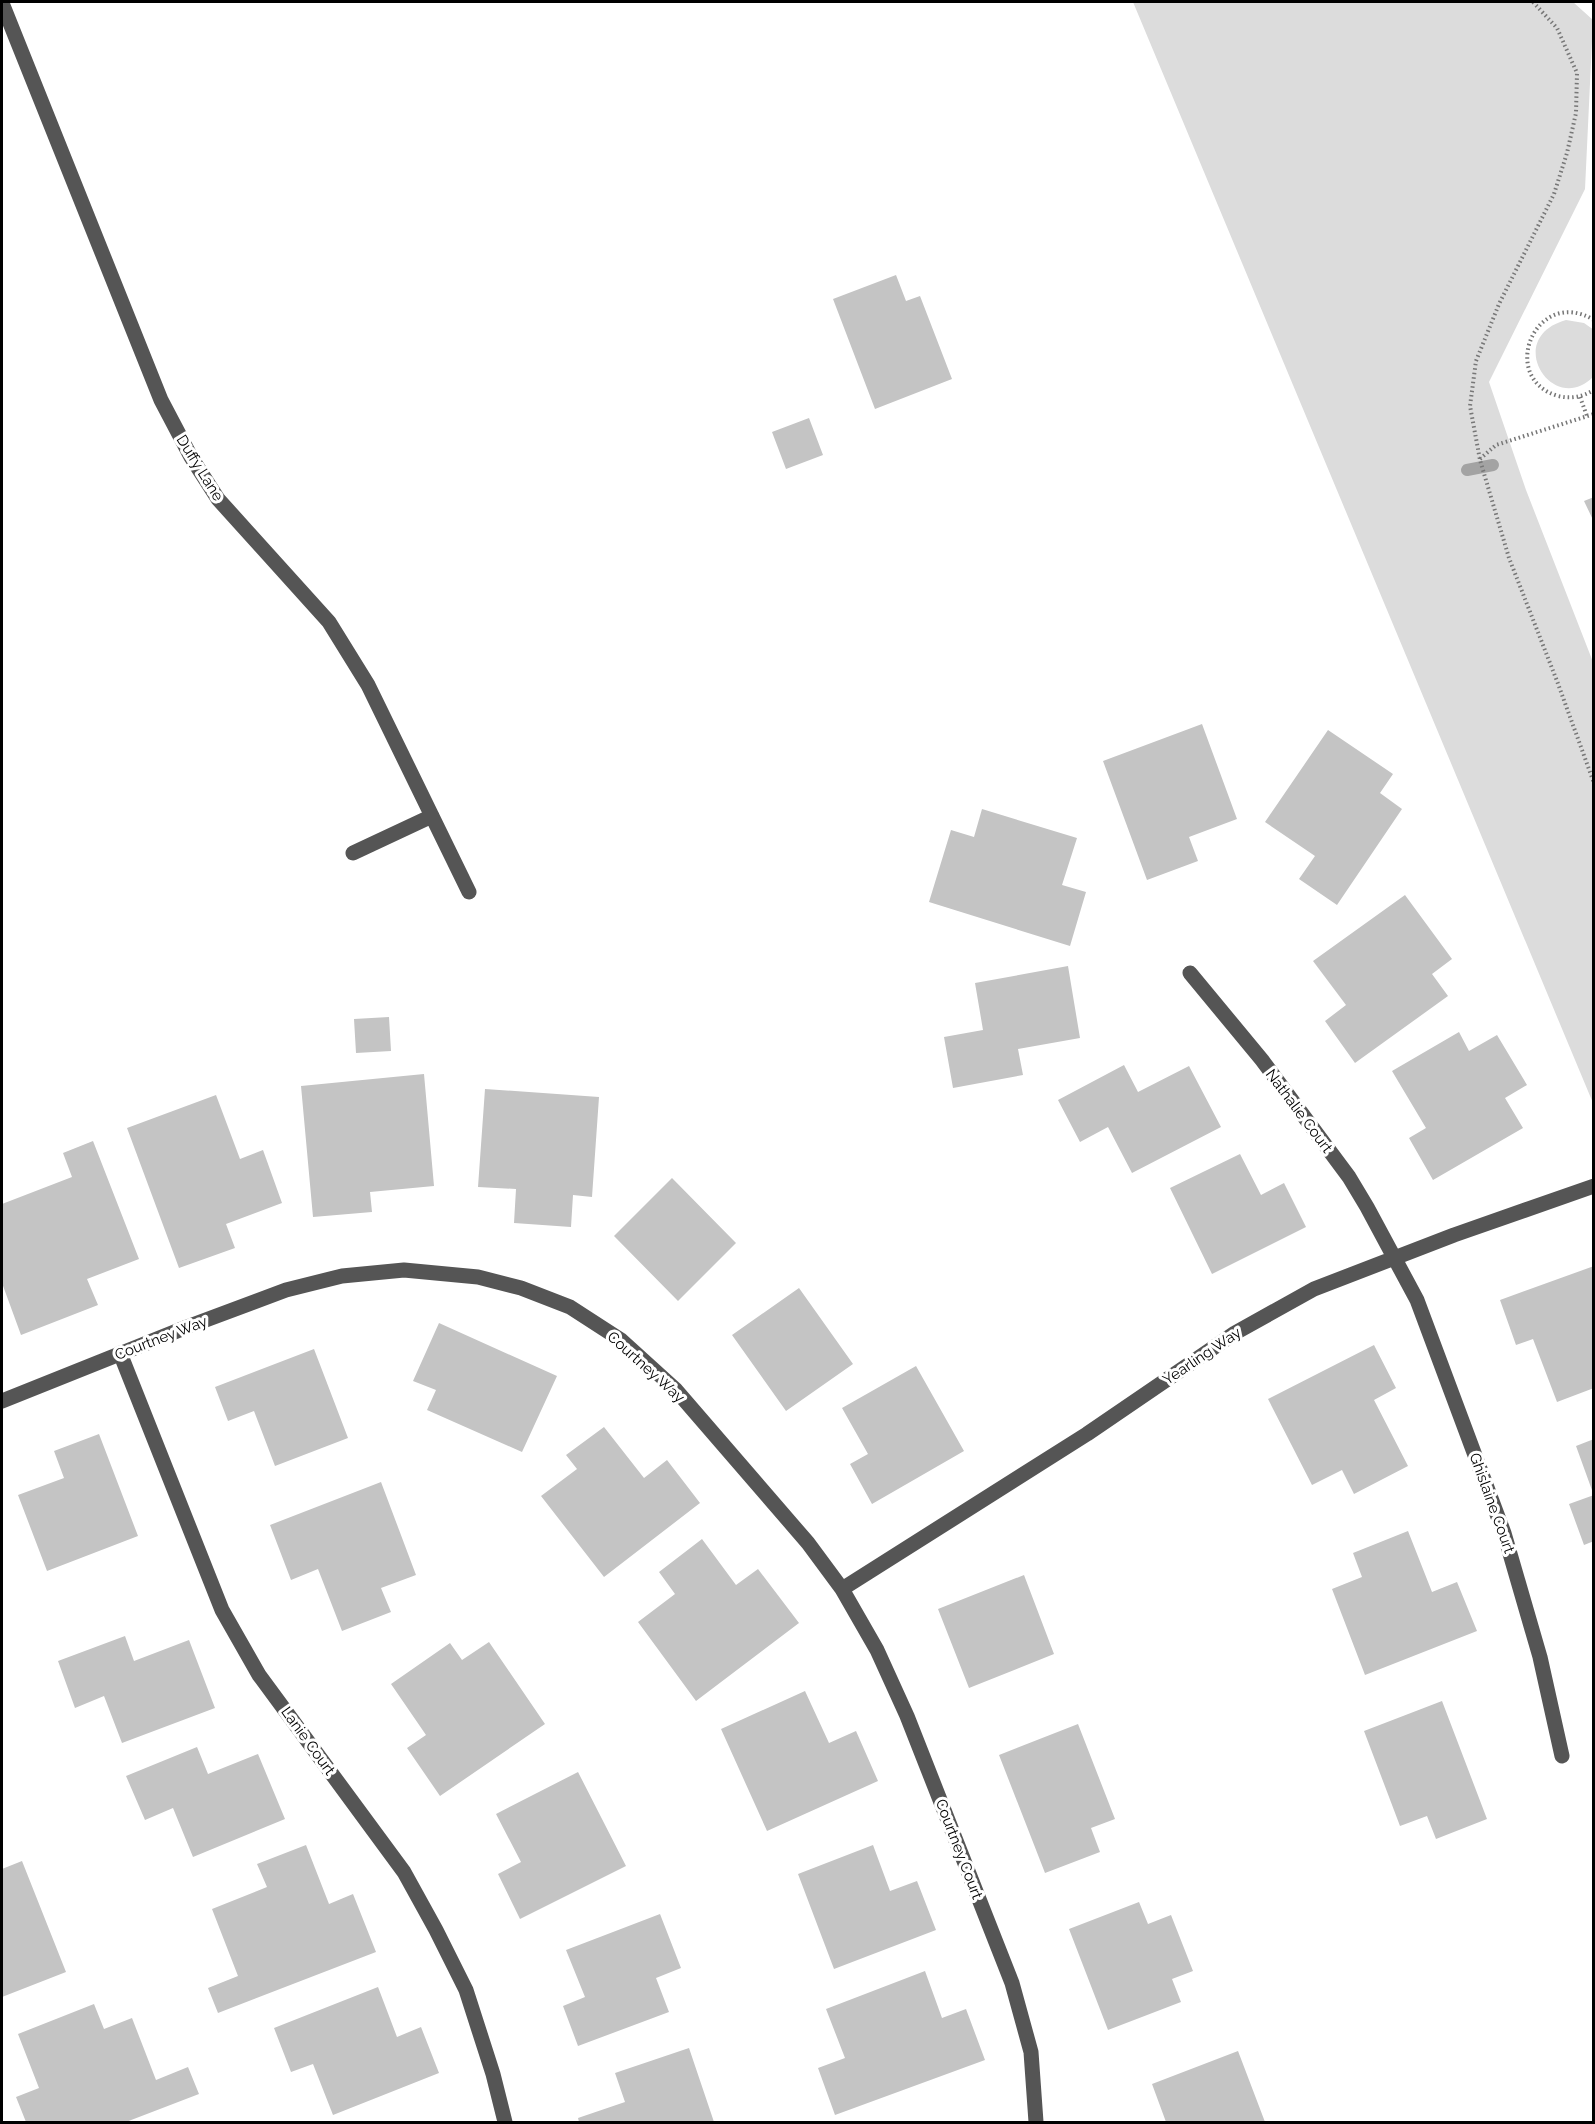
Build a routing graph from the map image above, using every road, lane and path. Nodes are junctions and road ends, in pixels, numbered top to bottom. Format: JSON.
{"nodes":[{"id":1,"x":1533,"y":2,"type":"edge"},
{"id":2,"x":2,"y":3,"type":"edge"},
{"id":3,"x":1593,"y":320,"type":"edge"},
{"id":4,"x":1593,"y":390,"type":"edge"},
{"id":5,"x":1580,"y":397,"type":"junction"},
{"id":6,"x":1593,"y":414,"type":"edge"},
{"id":7,"x":1587,"y":416,"type":"junction"},
{"id":8,"x":1480,"y":460,"type":"junction"},
{"id":9,"x":1593,"y":783,"type":"edge"},
{"id":10,"x":432,"y":816,"type":"junction"},
{"id":11,"x":354,"y":853,"type":"dead end"},
{"id":12,"x":469,"y":892,"type":"dead end"},
{"id":13,"x":1190,"y":973,"type":"dead end"},
{"id":14,"x":1593,"y":1186,"type":"edge"},
{"id":15,"x":1394,"y":1258,"type":"junction"},
{"id":16,"x":120,"y":1353,"type":"junction"},
{"id":17,"x":2,"y":1401,"type":"edge"},
{"id":18,"x":842,"y":1589,"type":"junction"},
{"id":19,"x":1562,"y":1756,"type":"dead end"},
{"id":20,"x":505,"y":2122,"type":"edge"},
{"id":21,"x":1036,"y":2122,"type":"edge"}],
"edges":[{"from":1,"to":8,"type":"path"},
{"from":2,"to":10,"type":"street","name":"Duffy Lane"},
{"from":3,"to":5,"type":"path"},
{"from":4,"to":5,"type":"path"},
{"from":5,"to":7,"type":"path"},
{"from":6,"to":7,"type":"path"},
{"from":7,"to":8,"type":"path"},
{"from":8,"to":9,"type":"path"},
{"from":10,"to":11,"type":"street"},
{"from":10,"to":12,"type":"street","name":"Duffy Lane"},
{"from":13,"to":15,"type":"street","name":"Nathalie Court"},
{"from":14,"to":15,"type":"street","name":"Yearling Way"},
{"from":15,"to":18,"type":"street","name":"Yearling Way"},
{"from":15,"to":19,"type":"street","name":"Ghislaine Court"},
{"from":16,"to":17,"type":"street","name":"Courtney Way"},
{"from":16,"to":18,"type":"street","name":"Courtney Way"},
{"from":16,"to":20,"type":"street","name":"Lanie Court"},
{"from":18,"to":21,"type":"street","name":"Courtney Court"}]}
